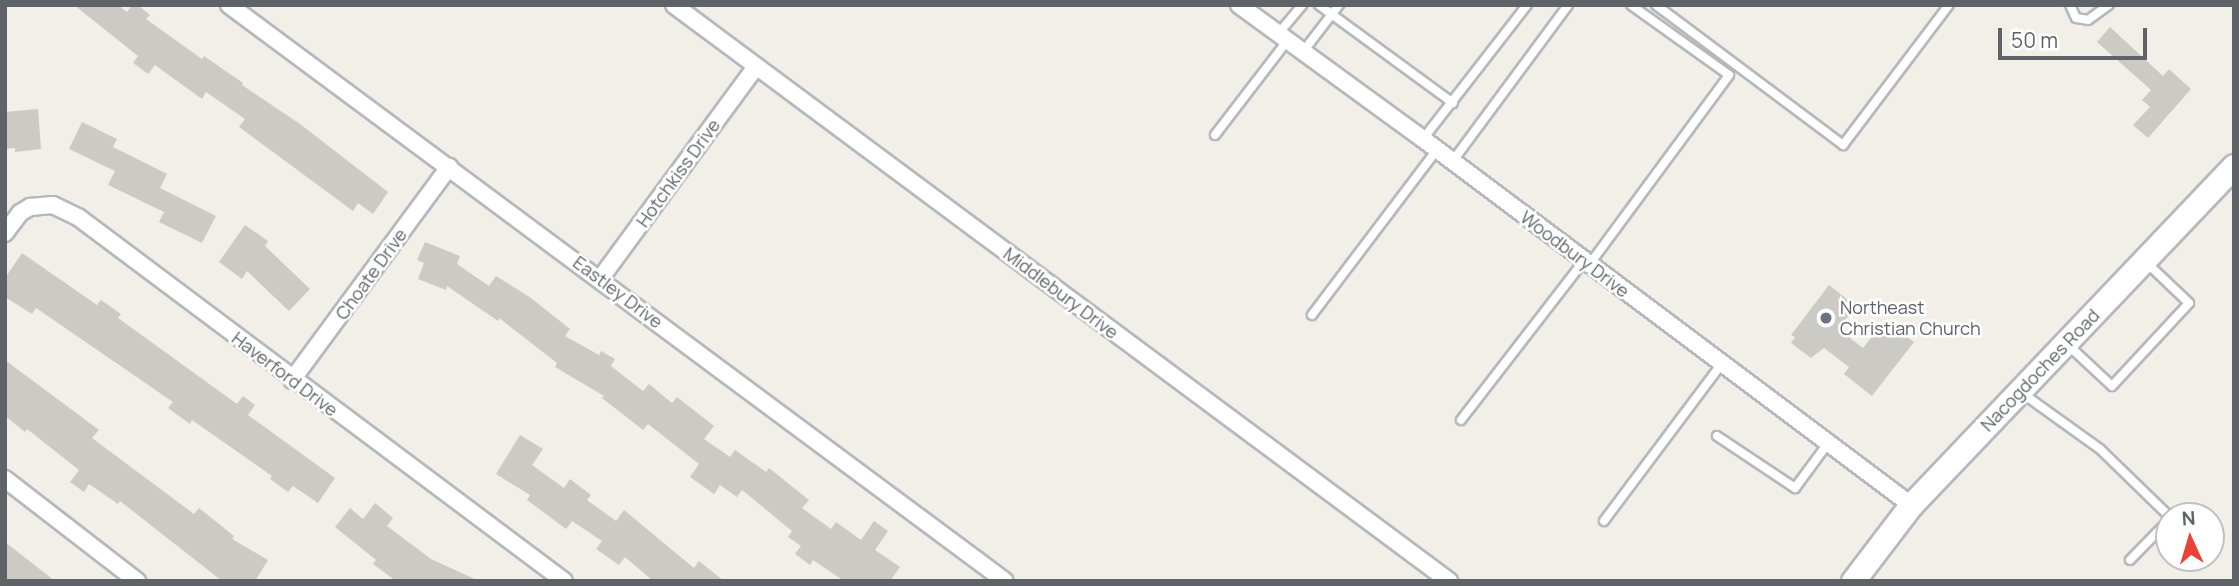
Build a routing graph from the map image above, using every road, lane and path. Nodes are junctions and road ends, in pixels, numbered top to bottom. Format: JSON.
{"nodes":[{"id":1,"x":229,"y":5,"type":"edge"},
{"id":2,"x":674,"y":5,"type":"edge"},
{"id":3,"x":1238,"y":5,"type":"edge"},
{"id":4,"x":1302,"y":5,"type":"edge"},
{"id":5,"x":1319,"y":5,"type":"edge"},
{"id":6,"x":1339,"y":5,"type":"edge"},
{"id":7,"x":1527,"y":5,"type":"edge"},
{"id":8,"x":1567,"y":5,"type":"edge"},
{"id":9,"x":1631,"y":5,"type":"edge"},
{"id":10,"x":1657,"y":5,"type":"edge"},
{"id":11,"x":1949,"y":5,"type":"edge"},
{"id":12,"x":2070,"y":5,"type":"edge"},
{"id":13,"x":2109,"y":5,"type":"edge"},
{"id":14,"x":1331,"y":15,"type":"junction"},
{"id":15,"x":1282,"y":38,"type":"junction"},
{"id":16,"x":1302,"y":53,"type":"junction"},
{"id":17,"x":756,"y":66,"type":"junction"},
{"id":18,"x":1453,"y":103,"type":"junction"},
{"id":19,"x":1215,"y":135,"type":"dead end"},
{"id":20,"x":1423,"y":139,"type":"junction"},
{"id":21,"x":1437,"y":150,"type":"junction"},
{"id":22,"x":1452,"y":162,"type":"junction"},
{"id":23,"x":2234,"y":166,"type":"edge"},
{"id":24,"x":449,"y":167,"type":"junction"},
{"id":25,"x":5,"y":233,"type":"edge"},
{"id":26,"x":2144,"y":260,"type":"junction"},
{"id":27,"x":1586,"y":263,"type":"junction"},
{"id":28,"x":600,"y":279,"type":"junction"},
{"id":29,"x":1312,"y":314,"type":"dead end"},
{"id":30,"x":2066,"y":343,"type":"junction"},
{"id":31,"x":1721,"y":363,"type":"junction"},
{"id":32,"x":292,"y":380,"type":"junction"},
{"id":33,"x":2020,"y":391,"type":"junction"},
{"id":34,"x":1461,"y":421,"type":"dead end"},
{"id":35,"x":1717,"y":436,"type":"dead end"},
{"id":36,"x":1829,"y":442,"type":"junction"},
{"id":37,"x":5,"y":479,"type":"edge"},
{"id":38,"x":2155,"y":502,"type":"edge"},
{"id":39,"x":1911,"y":505,"type":"junction"},
{"id":40,"x":1604,"y":521,"type":"dead end"},
{"id":41,"x":2155,"y":533,"type":"edge"},
{"id":42,"x":2130,"y":560,"type":"dead end"},
{"id":43,"x":137,"y":581,"type":"edge"},
{"id":44,"x":564,"y":581,"type":"edge"},
{"id":45,"x":1005,"y":581,"type":"edge"},
{"id":46,"x":1449,"y":581,"type":"edge"},
{"id":47,"x":1853,"y":581,"type":"edge"}],
"edges":[{"from":1,"to":24,"type":"street","name":"Eastley Drive"},
{"from":2,"to":17,"type":"street","name":"Middlebury Drive"},
{"from":3,"to":15,"type":"street","name":"Woodbury Drive"},
{"from":4,"to":15,"type":"lane"},
{"from":5,"to":14,"type":"lane"},
{"from":6,"to":14,"type":"lane"},
{"from":7,"to":18,"type":"lane"},
{"from":8,"to":22,"type":"lane"},
{"from":9,"to":27,"type":"lane"},
{"from":10,"to":11,"type":"lane"},
{"from":12,"to":13,"type":"lane"},
{"from":14,"to":16,"type":"lane"},
{"from":14,"to":18,"type":"lane"},
{"from":15,"to":16,"type":"street","name":"Woodbury Drive"},
{"from":15,"to":19,"type":"lane"},
{"from":16,"to":20,"type":"street","name":"Woodbury Drive"},
{"from":17,"to":28,"type":"street","name":"Hotchkiss Drive"},
{"from":17,"to":46,"type":"street","name":"Middlebury Drive"},
{"from":18,"to":20,"type":"lane"},
{"from":20,"to":21,"type":"street","name":"Woodbury Drive"},
{"from":21,"to":22,"type":"street","name":"Woodbury Drive"},
{"from":21,"to":29,"type":"lane"},
{"from":22,"to":27,"type":"street","name":"Woodbury Drive"},
{"from":23,"to":26,"type":"main road","name":"Nacogdoches Road"},
{"from":24,"to":28,"type":"street","name":"Eastley Drive"},
{"from":24,"to":32,"type":"street","name":"Choate Drive"},
{"from":25,"to":32,"type":"street","name":"Haverford Drive"},
{"from":26,"to":30,"type":"main road","name":"Nacogdoches Road"},
{"from":26,"to":30,"type":"lane"},
{"from":27,"to":31,"type":"street","name":"Woodbury Drive"},
{"from":27,"to":34,"type":"lane"},
{"from":28,"to":45,"type":"street","name":"Eastley Drive"},
{"from":30,"to":33,"type":"main road","name":"Nacogdoches Road"},
{"from":31,"to":36,"type":"street","name":"Woodbury Drive"},
{"from":31,"to":40,"type":"lane"},
{"from":32,"to":44,"type":"street","name":"Haverford Drive"},
{"from":33,"to":38,"type":"lane"},
{"from":33,"to":39,"type":"main road","name":"Nacogdoches Road"},
{"from":35,"to":36,"type":"lane"},
{"from":36,"to":39,"type":"street","name":"Woodbury Drive"},
{"from":37,"to":43,"type":"street"},
{"from":39,"to":47,"type":"main road","name":"Nacogdoches Road"},
{"from":41,"to":42,"type":"lane"}]}
